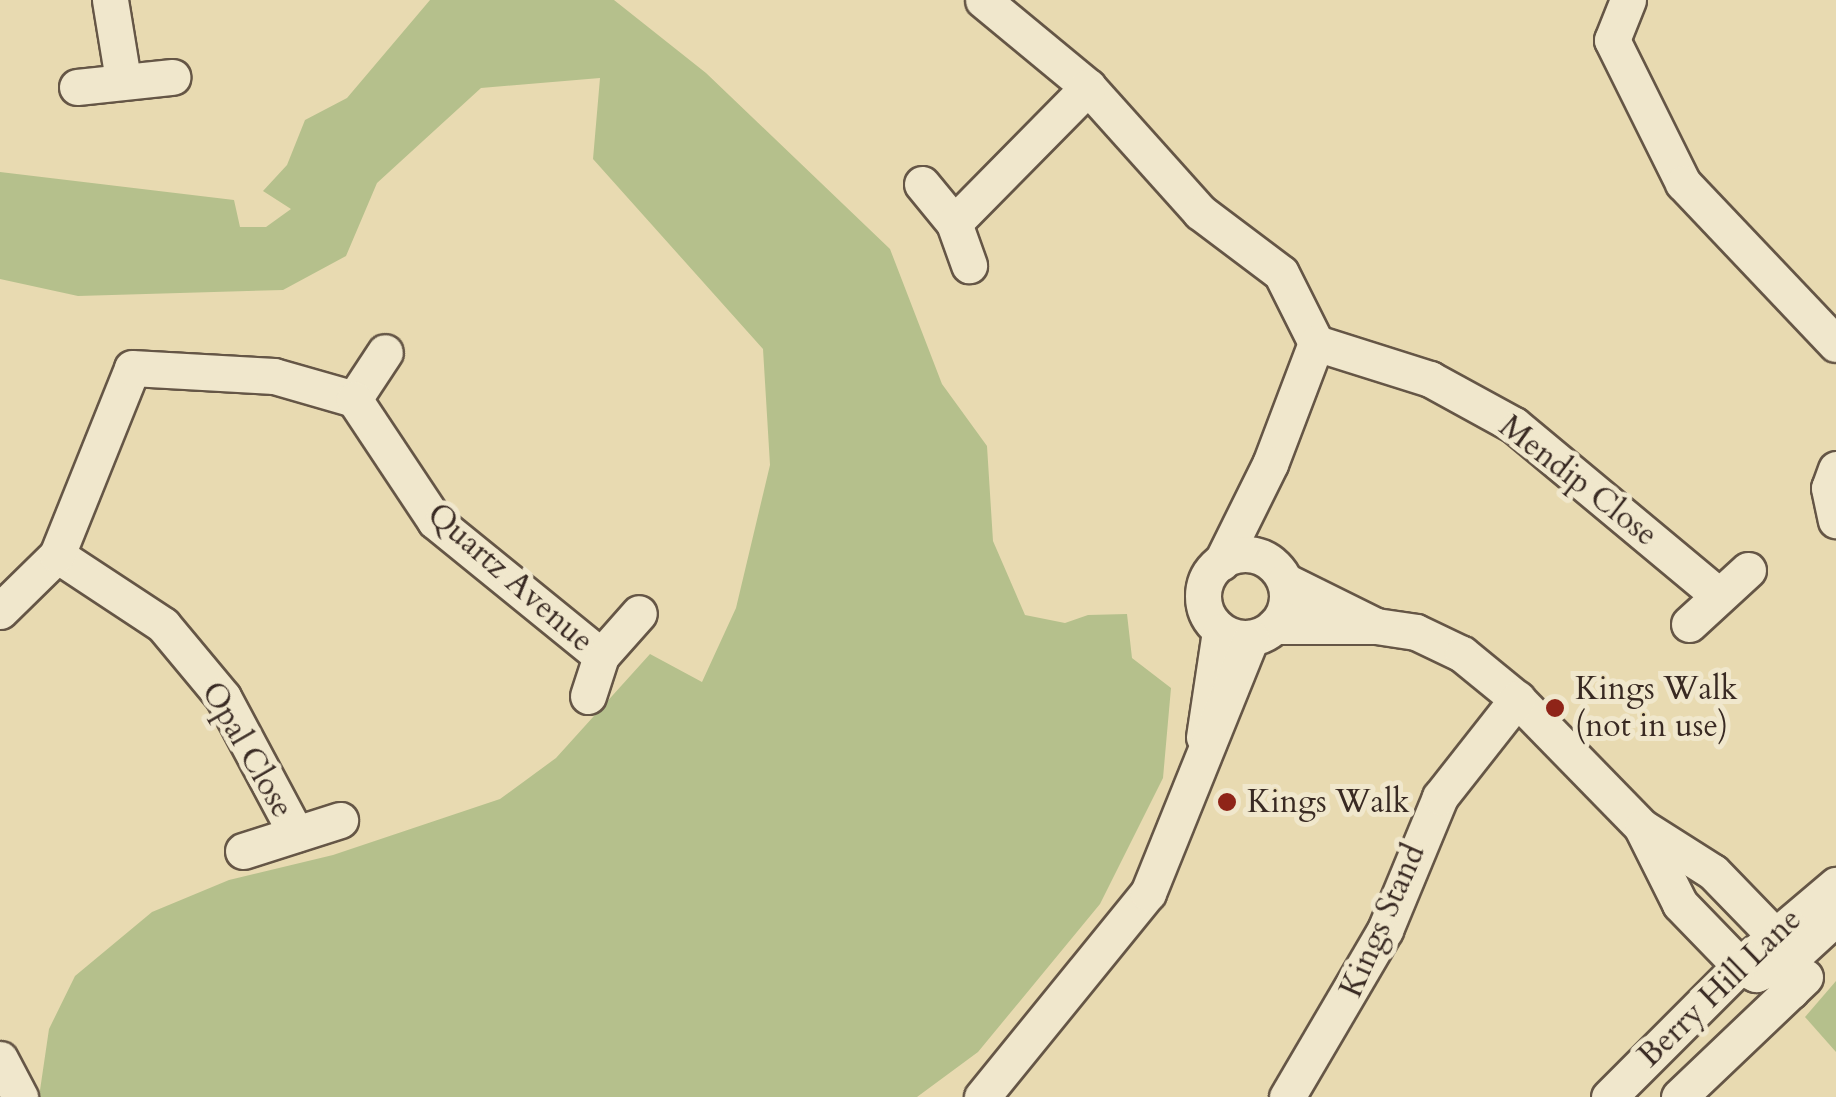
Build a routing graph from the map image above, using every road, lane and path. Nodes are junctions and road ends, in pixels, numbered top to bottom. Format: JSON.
{"nodes":[{"id":1,"x":110,"y":0,"type":"edge"},
{"id":2,"x":983,"y":0,"type":"edge"},
{"id":3,"x":1628,"y":0,"type":"edge"},
{"id":4,"x":172,"y":76,"type":"dead end"},
{"id":5,"x":123,"y":79,"type":"junction"},
{"id":6,"x":77,"y":87,"type":"dead end"},
{"id":7,"x":1088,"y":87,"type":"junction"},
{"id":8,"x":922,"y":184,"type":"dead end"},
{"id":9,"x":954,"y":223,"type":"junction"},
{"id":10,"x":969,"y":265,"type":"dead end"},
{"id":11,"x":1316,"y":342,"type":"junction"},
{"id":12,"x":1836,"y":344,"type":"edge"},
{"id":13,"x":385,"y":352,"type":"dead end"},
{"id":14,"x":354,"y":399,"type":"junction"},
{"id":15,"x":1270,"y":464,"type":"junction"},
{"id":16,"x":1836,"y":470,"type":"edge"},
{"id":17,"x":1836,"y":520,"type":"edge"},
{"id":18,"x":57,"y":555,"type":"junction"},
{"id":19,"x":1221,"y":563,"type":"junction"},
{"id":20,"x":1274,"y":570,"type":"junction"},
{"id":21,"x":1748,"y":570,"type":"dead end"},
{"id":22,"x":1718,"y":595,"type":"junction"},
{"id":23,"x":0,"y":610,"type":"edge"},
{"id":24,"x":639,"y":612,"type":"dead end"},
{"id":25,"x":1690,"y":624,"type":"dead end"},
{"id":26,"x":1376,"y":626,"type":"junction"},
{"id":27,"x":1248,"y":632,"type":"junction"},
{"id":28,"x":601,"y":656,"type":"junction"},
{"id":29,"x":588,"y":696,"type":"dead end"},
{"id":30,"x":1517,"y":699,"type":"junction"},
{"id":31,"x":340,"y":820,"type":"dead end"},
{"id":32,"x":1642,"y":827,"type":"junction"},
{"id":33,"x":296,"y":834,"type":"junction"},
{"id":34,"x":243,"y":851,"type":"dead end"},
{"id":35,"x":1836,"y":885,"type":"edge"},
{"id":36,"x":1836,"y":917,"type":"edge"},
{"id":37,"x":1836,"y":947,"type":"edge"},
{"id":38,"x":1784,"y":962,"type":"junction"},
{"id":39,"x":1740,"y":966,"type":"junction"},
{"id":40,"x":0,"y":1059,"type":"edge"},
{"id":41,"x":20,"y":1097,"type":"edge"},
{"id":42,"x":982,"y":1097,"type":"edge"},
{"id":43,"x":1287,"y":1097,"type":"edge"},
{"id":44,"x":1609,"y":1097,"type":"edge"},
{"id":45,"x":1679,"y":1097,"type":"edge"}],
"edges":[{"from":1,"to":5,"type":"street"},
{"from":2,"to":7,"type":"street"},
{"from":3,"to":12,"type":"street"},
{"from":4,"to":5,"type":"street"},
{"from":5,"to":6,"type":"street"},
{"from":7,"to":9,"type":"street"},
{"from":7,"to":11,"type":"street"},
{"from":8,"to":9,"type":"street"},
{"from":9,"to":10,"type":"street"},
{"from":11,"to":15,"type":"street"},
{"from":11,"to":22,"type":"street","name":"Mendip Close"},
{"from":13,"to":14,"type":"street"},
{"from":14,"to":18,"type":"street"},
{"from":14,"to":28,"type":"street","name":"Quartz Avenue"},
{"from":15,"to":19,"type":"street"},
{"from":15,"to":20,"type":"street"},
{"from":16,"to":17,"type":"street"},
{"from":18,"to":23,"type":"street"},
{"from":18,"to":33,"type":"street","name":"Opal Close"},
{"from":19,"to":20,"type":"street"},
{"from":19,"to":27,"type":"street"},
{"from":20,"to":26,"type":"street"},
{"from":20,"to":27,"type":"street"},
{"from":21,"to":22,"type":"street"},
{"from":22,"to":25,"type":"street"},
{"from":24,"to":28,"type":"street","name":"Quartz Avenue"},
{"from":26,"to":27,"type":"street"},
{"from":26,"to":30,"type":"street"},
{"from":27,"to":42,"type":"street"},
{"from":28,"to":29,"type":"street","name":"Quartz Avenue"},
{"from":30,"to":32,"type":"street"},
{"from":30,"to":43,"type":"street","name":"Kings Stand"},
{"from":31,"to":33,"type":"street","name":"Opal Close"},
{"from":32,"to":38,"type":"street"},
{"from":32,"to":39,"type":"street"},
{"from":33,"to":34,"type":"street","name":"Opal Close"},
{"from":35,"to":38,"type":"street","name":"Berry Hill Lane"},
{"from":36,"to":38,"type":"street"},
{"from":37,"to":38,"type":"street","name":"Berry Hill Lane"},
{"from":38,"to":39,"type":"street","name":"Berry Hill Lane"},
{"from":38,"to":45,"type":"street","name":"Berry Hill Lane"},
{"from":39,"to":44,"type":"street","name":"Berry Hill Lane"},
{"from":40,"to":41,"type":"street"}]}
